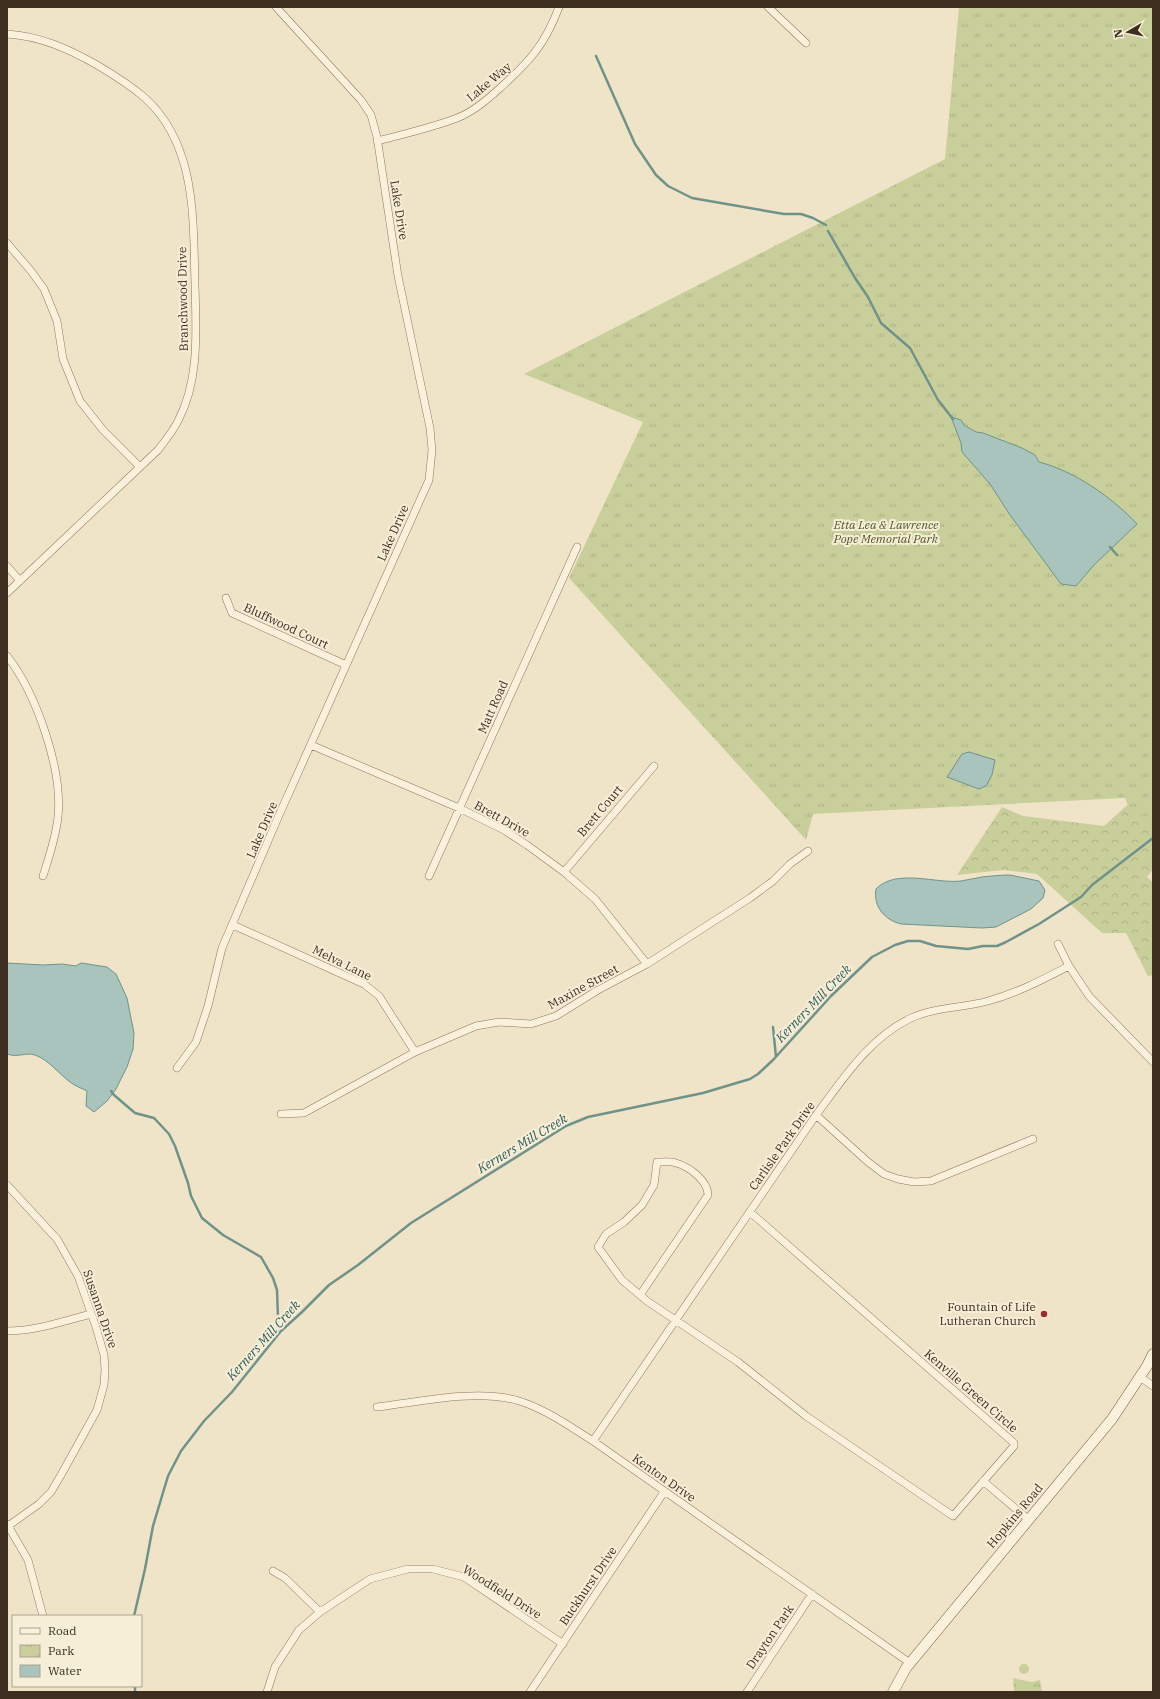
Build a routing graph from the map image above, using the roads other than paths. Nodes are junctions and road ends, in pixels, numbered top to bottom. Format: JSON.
{"nodes":[{"id":1,"x":276,"y":7,"type":"edge"},
{"id":2,"x":559,"y":7,"type":"edge"},
{"id":3,"x":768,"y":7,"type":"edge"},
{"id":4,"x":7,"y":34,"type":"edge"},
{"id":5,"x":806,"y":43,"type":"dead end"},
{"id":6,"x":378,"y":141,"type":"junction"},
{"id":7,"x":7,"y":243,"type":"edge"},
{"id":8,"x":140,"y":467,"type":"junction"},
{"id":9,"x":577,"y":547,"type":"dead end"},
{"id":10,"x":7,"y":566,"type":"edge"},
{"id":11,"x":20,"y":581,"type":"junction"},
{"id":12,"x":7,"y":593,"type":"edge"},
{"id":13,"x":226,"y":598,"type":"dead end"},
{"id":14,"x":7,"y":656,"type":"edge"},
{"id":15,"x":346,"y":666,"type":"junction"},
{"id":16,"x":311,"y":745,"type":"junction"},
{"id":17,"x":654,"y":766,"type":"dead end"},
{"id":18,"x":459,"y":808,"type":"junction"},
{"id":19,"x":808,"y":851,"type":"dead end"},
{"id":20,"x":564,"y":872,"type":"junction"},
{"id":21,"x":43,"y":876,"type":"dead end"},
{"id":22,"x":428,"y":876,"type":"dead end"},
{"id":23,"x":233,"y":925,"type":"junction"},
{"id":24,"x":1058,"y":944,"type":"dead end"},
{"id":25,"x":647,"y":964,"type":"junction"},
{"id":26,"x":1069,"y":966,"type":"junction"},
{"id":27,"x":415,"y":1052,"type":"junction"},
{"id":28,"x":1153,"y":1062,"type":"edge"},
{"id":29,"x":177,"y":1068,"type":"dead end"},
{"id":30,"x":281,"y":1114,"type":"dead end"},
{"id":31,"x":816,"y":1115,"type":"junction"},
{"id":32,"x":1033,"y":1139,"type":"dead end"},
{"id":33,"x":7,"y":1185,"type":"edge"},
{"id":34,"x":750,"y":1212,"type":"junction"},
{"id":35,"x":640,"y":1295,"type":"junction"},
{"id":36,"x":91,"y":1314,"type":"junction"},
{"id":37,"x":676,"y":1320,"type":"junction"},
{"id":38,"x":7,"y":1331,"type":"edge"},
{"id":39,"x":1153,"y":1354,"type":"edge"},
{"id":40,"x":1140,"y":1376,"type":"junction"},
{"id":41,"x":1153,"y":1386,"type":"edge"},
{"id":42,"x":376,"y":1407,"type":"dead end"},
{"id":43,"x":594,"y":1442,"type":"junction"},
{"id":44,"x":983,"y":1481,"type":"junction"},
{"id":45,"x":664,"y":1492,"type":"junction"},
{"id":46,"x":1029,"y":1520,"type":"junction"},
{"id":47,"x":8,"y":1525,"type":"edge"},
{"id":48,"x":274,"y":1570,"type":"dead end"},
{"id":49,"x":812,"y":1594,"type":"junction"},
{"id":50,"x":320,"y":1612,"type":"junction"},
{"id":51,"x":43,"y":1615,"type":"edge"},
{"id":52,"x":563,"y":1644,"type":"junction"},
{"id":53,"x":910,"y":1663,"type":"junction"},
{"id":54,"x":267,"y":1692,"type":"edge"},
{"id":55,"x":530,"y":1692,"type":"edge"},
{"id":56,"x":747,"y":1692,"type":"edge"},
{"id":57,"x":893,"y":1692,"type":"edge"}],
"edges":[{"from":1,"to":6,"type":"street","name":"Lake Drive"},
{"from":2,"to":6,"type":"street","name":"Lake Way"},
{"from":3,"to":5,"type":"street"},
{"from":4,"to":8,"type":"street","name":"Branchwood Drive"},
{"from":6,"to":15,"type":"street","name":"Lake Drive"},
{"from":7,"to":8,"type":"street"},
{"from":8,"to":11,"type":"street","name":"Branchwood Drive"},
{"from":9,"to":18,"type":"street","name":"Matt Road"},
{"from":10,"to":11,"type":"street"},
{"from":11,"to":12,"type":"street","name":"Branchwood Drive"},
{"from":13,"to":15,"type":"street","name":"Bluffwood Court"},
{"from":14,"to":21,"type":"street"},
{"from":15,"to":16,"type":"street","name":"Lake Drive"},
{"from":16,"to":18,"type":"street","name":"Brett Drive"},
{"from":16,"to":23,"type":"street","name":"Lake Drive"},
{"from":17,"to":20,"type":"street","name":"Brett Court"},
{"from":18,"to":20,"type":"street","name":"Brett Drive"},
{"from":18,"to":22,"type":"street","name":"Matt Road"},
{"from":19,"to":25,"type":"street","name":"Maxine Street"},
{"from":20,"to":25,"type":"street","name":"Brett Drive"},
{"from":23,"to":27,"type":"street","name":"Melva Lane"},
{"from":23,"to":29,"type":"street","name":"Lake Drive"},
{"from":24,"to":26,"type":"street"},
{"from":25,"to":27,"type":"street","name":"Maxine Street"},
{"from":26,"to":28,"type":"street"},
{"from":26,"to":31,"type":"street","name":"Carlisle Park Drive"},
{"from":27,"to":30,"type":"street","name":"Maxine Street"},
{"from":31,"to":32,"type":"street"},
{"from":31,"to":34,"type":"street","name":"Carlisle Park Drive"},
{"from":33,"to":36,"type":"street","name":"Susanna Drive"},
{"from":34,"to":37,"type":"street","name":"Carlisle Park Drive"},
{"from":34,"to":44,"type":"street","name":"Kenville Green Circle"},
{"from":35,"to":35,"type":"street"},
{"from":35,"to":37,"type":"street"},
{"from":36,"to":38,"type":"street"},
{"from":36,"to":47,"type":"street","name":"Susanna Drive"},
{"from":37,"to":43,"type":"street","name":"Carlisle Park Drive"},
{"from":37,"to":44,"type":"street","name":"Kenville Green Circle"},
{"from":39,"to":40,"type":"main road","name":"Hopkins Road"},
{"from":40,"to":41,"type":"street"},
{"from":40,"to":46,"type":"main road","name":"Hopkins Road"},
{"from":42,"to":43,"type":"street","name":"Kenton Drive"},
{"from":43,"to":45,"type":"street","name":"Kenton Drive"},
{"from":44,"to":46,"type":"street"},
{"from":45,"to":49,"type":"street","name":"Kenton Drive"},
{"from":45,"to":52,"type":"street","name":"Buckhurst Drive"},
{"from":46,"to":53,"type":"main road","name":"Hopkins Road"},
{"from":47,"to":51,"type":"street"},
{"from":48,"to":50,"type":"street"},
{"from":49,"to":53,"type":"street","name":"Kenton Drive"},
{"from":49,"to":56,"type":"street","name":"Drayton Park"},
{"from":50,"to":52,"type":"street","name":"Woodfield Drive"},
{"from":50,"to":54,"type":"street","name":"Woodfield Drive"},
{"from":52,"to":55,"type":"street","name":"Buckhurst Drive"},
{"from":53,"to":57,"type":"main road","name":"Hopkins Road"}]}
